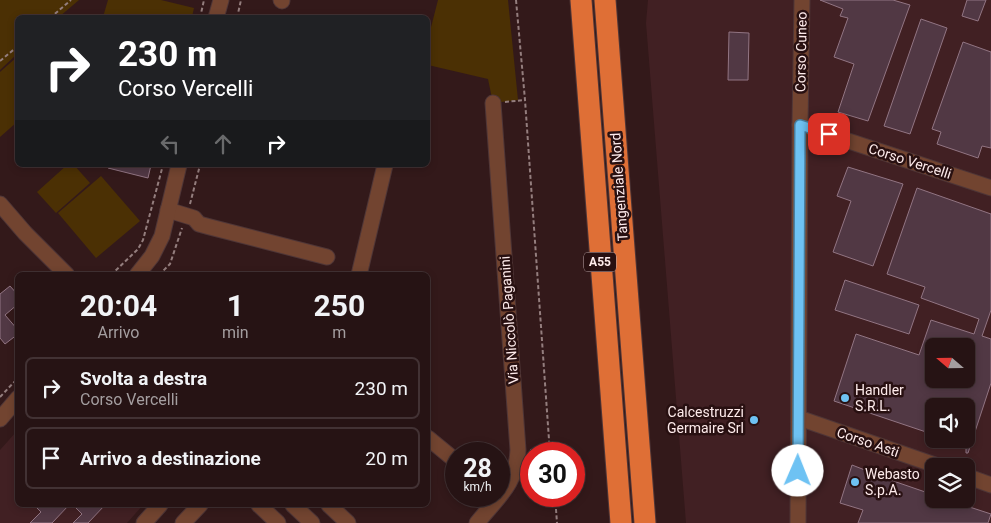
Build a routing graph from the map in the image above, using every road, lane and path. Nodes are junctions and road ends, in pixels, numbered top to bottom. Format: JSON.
{"nodes":[{"id":1,"x":71,"y":0,"type":"edge"},
{"id":2,"x":204,"y":0,"type":"edge"},
{"id":3,"x":221,"y":0,"type":"edge"},
{"id":4,"x":241,"y":0,"type":"edge"},
{"id":5,"x":516,"y":0,"type":"edge"},
{"id":6,"x":581,"y":0,"type":"edge"},
{"id":7,"x":605,"y":0,"type":"edge"},
{"id":8,"x":802,"y":0,"type":"edge"},
{"id":9,"x":54,"y":15,"type":"edge"},
{"id":10,"x":201,"y":15,"type":"edge"},
{"id":11,"x":217,"y":15,"type":"edge"},
{"id":12,"x":238,"y":15,"type":"edge"},
{"id":13,"x":15,"y":48,"type":"edge"},
{"id":14,"x":0,"y":61,"type":"edge"},
{"id":15,"x":525,"y":100,"type":"junction"},
{"id":16,"x":493,"y":103,"type":"joint"},
{"id":17,"x":800,"y":125,"type":"junction"},
{"id":18,"x":162,"y":167,"type":"edge"},
{"id":19,"x":179,"y":167,"type":"edge"},
{"id":20,"x":385,"y":167,"type":"edge"},
{"id":21,"x":991,"y":188,"type":"edge"},
{"id":22,"x":0,"y":204,"type":"edge"},
{"id":23,"x":168,"y":210,"type":"junction"},
{"id":24,"x":194,"y":218,"type":"junction"},
{"id":25,"x":222,"y":222,"type":"dead end"},
{"id":26,"x":25,"y":233,"type":"junction"},
{"id":27,"x":327,"y":257,"type":"dead end"},
{"id":28,"x":141,"y":270,"type":"edge"},
{"id":29,"x":52,"y":272,"type":"edge"},
{"id":30,"x":64,"y":272,"type":"edge"},
{"id":31,"x":114,"y":272,"type":"edge"},
{"id":32,"x":360,"y":272,"type":"edge"},
{"id":33,"x":15,"y":381,"type":"edge"},
{"id":34,"x":0,"y":397,"type":"edge"},
{"id":35,"x":15,"y":402,"type":"edge"},
{"id":36,"x":15,"y":406,"type":"edge"},
{"id":37,"x":799,"y":418,"type":"junction"},
{"id":38,"x":0,"y":420,"type":"edge"},
{"id":39,"x":430,"y":440,"type":"edge"},
{"id":40,"x":549,"y":442,"type":"edge"},
{"id":41,"x":518,"y":450,"type":"joint"},
{"id":42,"x":445,"y":452,"type":"edge"},
{"id":43,"x":925,"y":462,"type":"edge"},
{"id":44,"x":975,"y":479,"type":"edge"},
{"id":45,"x":510,"y":482,"type":"edge"},
{"id":46,"x":991,"y":485,"type":"edge"},
{"id":47,"x":158,"y":507,"type":"edge"},
{"id":48,"x":198,"y":507,"type":"edge"},
{"id":49,"x":261,"y":507,"type":"edge"},
{"id":50,"x":295,"y":507,"type":"edge"},
{"id":51,"x":331,"y":507,"type":"edge"},
{"id":52,"x":490,"y":507,"type":"edge"},
{"id":53,"x":556,"y":507,"type":"edge"},
{"id":54,"x":144,"y":523,"type":"edge"},
{"id":55,"x":183,"y":523,"type":"edge"},
{"id":56,"x":278,"y":523,"type":"edge"},
{"id":57,"x":312,"y":523,"type":"edge"},
{"id":58,"x":348,"y":523,"type":"edge"},
{"id":59,"x":477,"y":523,"type":"edge"},
{"id":60,"x":557,"y":523,"type":"edge"},
{"id":61,"x":621,"y":523,"type":"edge"},
{"id":62,"x":645,"y":523,"type":"edge"},
{"id":63,"x":798,"y":523,"type":"edge"}],
"edges":[{"from":1,"to":9,"type":"path"},
{"from":2,"to":10,"type":"path"},
{"from":3,"to":11,"type":"street"},
{"from":4,"to":12,"type":"path"},
{"from":5,"to":15,"type":"path"},
{"from":6,"to":61,"type":"highway","name":"Tangenziale Nord","number":"A55"},
{"from":7,"to":62,"type":"highway","name":"Tangenziale Nord","number":"A55"},
{"from":8,"to":17,"type":"street","name":"Corso Cuneo"},
{"from":13,"to":14,"type":"path"},
{"from":15,"to":16,"type":"path"},
{"from":15,"to":40,"type":"path"},
{"from":16,"to":41,"type":"street","name":"Via Niccolò Paganini"},
{"from":17,"to":21,"type":"street","name":"Corso Vercelli"},
{"from":17,"to":37,"type":"street","name":"Corso Cuneo"},
{"from":18,"to":31,"type":"path"},
{"from":19,"to":23,"type":"street"},
{"from":20,"to":32,"type":"street"},
{"from":22,"to":26,"type":"street"},
{"from":23,"to":24,"type":"street"},
{"from":23,"to":28,"type":"street"},
{"from":24,"to":25,"type":"street"},
{"from":24,"to":27,"type":"street"},
{"from":26,"to":29,"type":"street"},
{"from":26,"to":30,"type":"street"},
{"from":33,"to":34,"type":"path"},
{"from":35,"to":38,"type":"street"},
{"from":36,"to":38,"type":"street"},
{"from":37,"to":43,"type":"street","name":"Corso Asti"},
{"from":37,"to":63,"type":"street","name":"Corso Cuneo"},
{"from":39,"to":42,"type":"street"},
{"from":41,"to":45,"type":"street","name":"Via Niccolò Paganini"},
{"from":44,"to":46,"type":"street"},
{"from":47,"to":54,"type":"street"},
{"from":48,"to":55,"type":"street"},
{"from":49,"to":56,"type":"street"},
{"from":50,"to":57,"type":"street"},
{"from":51,"to":58,"type":"street"},
{"from":52,"to":59,"type":"street","name":"Via Niccolò Paganini"},
{"from":53,"to":60,"type":"path"}]}
